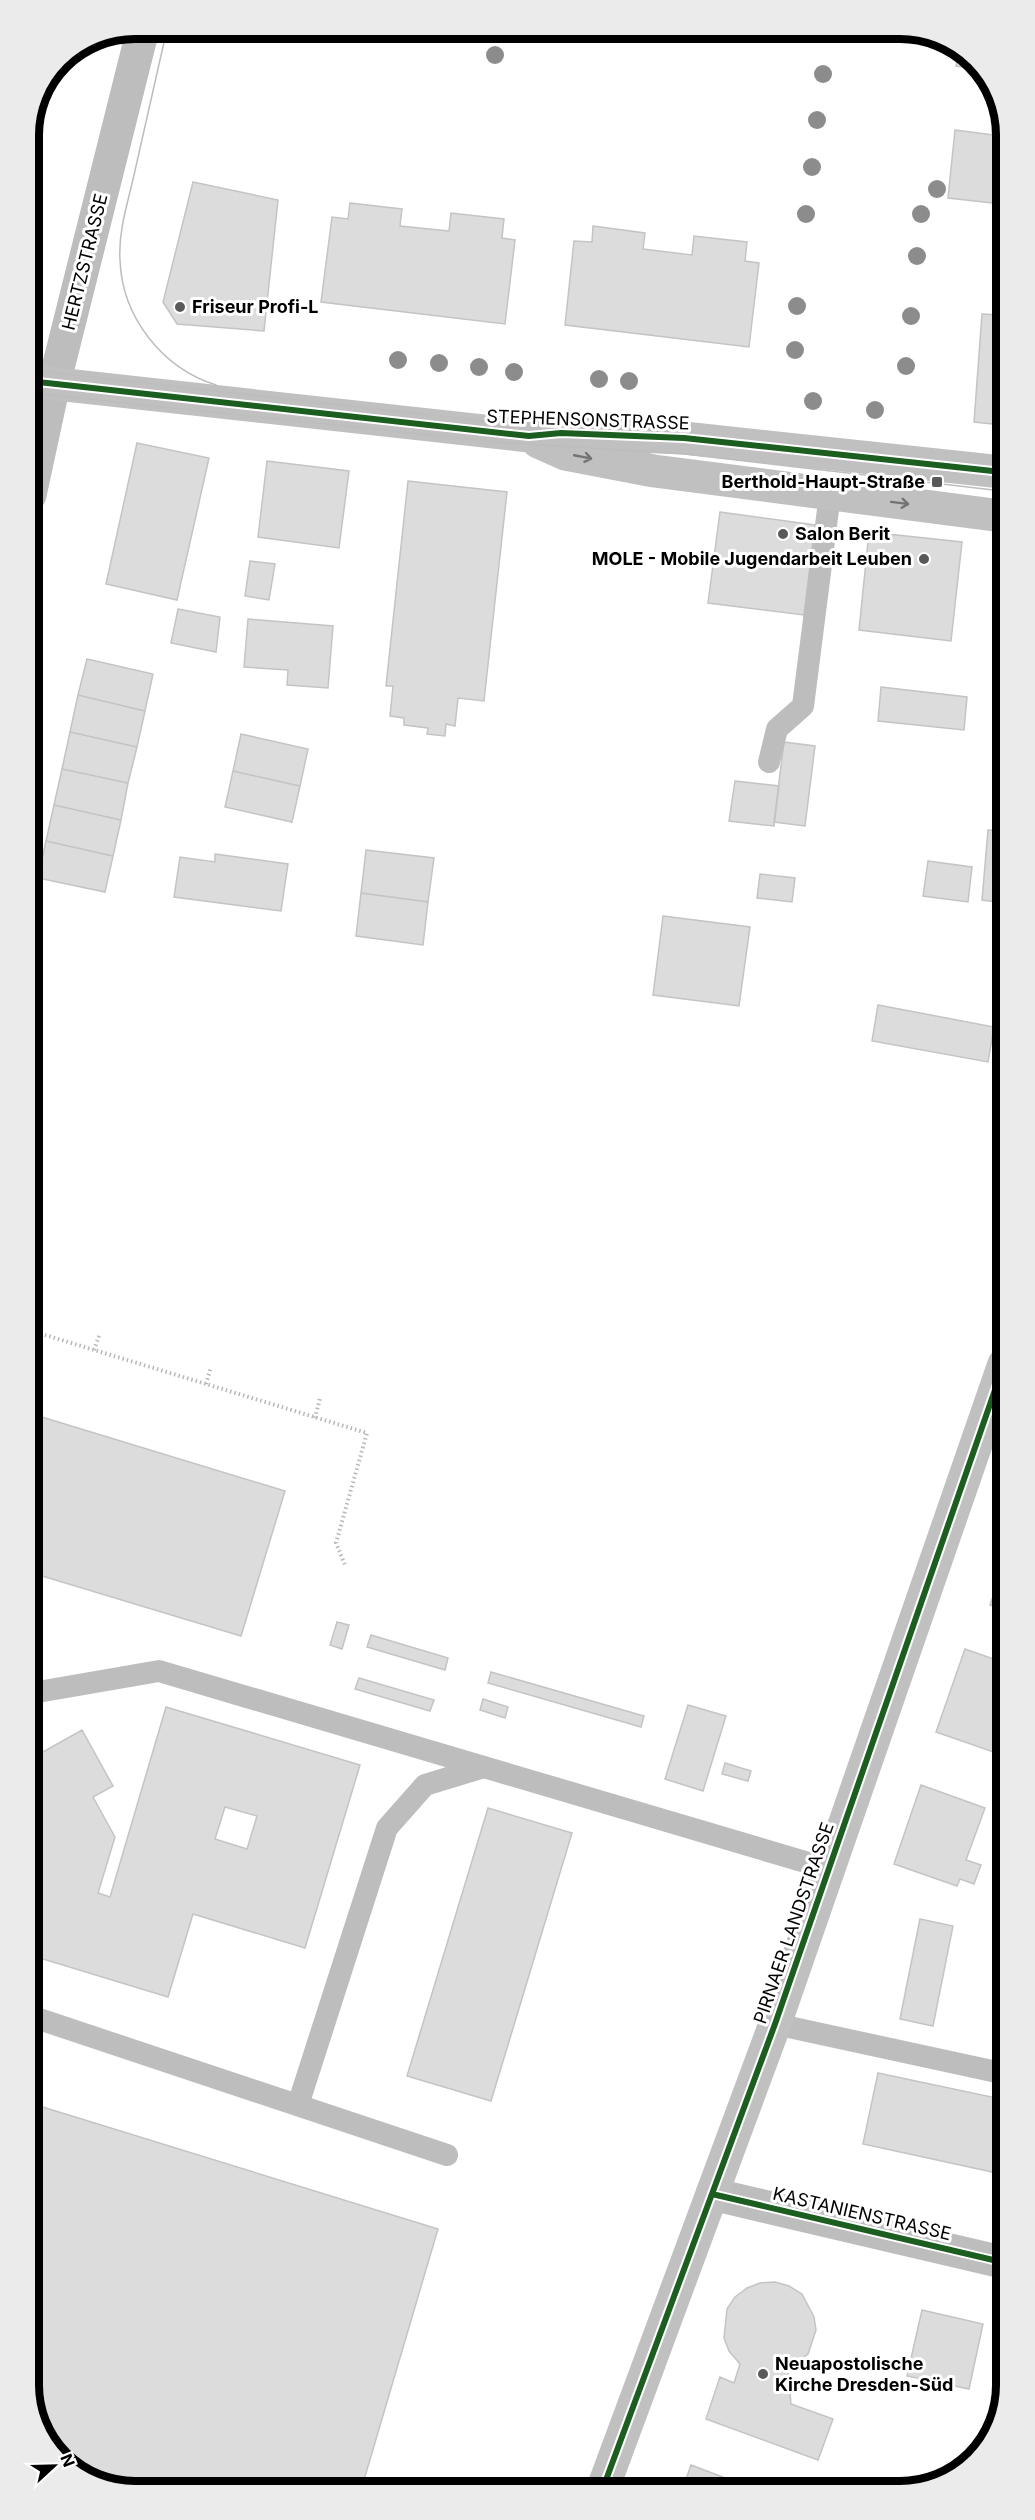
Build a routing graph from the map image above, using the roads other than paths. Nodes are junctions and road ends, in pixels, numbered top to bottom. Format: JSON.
{"nodes":[{"id":1,"x":140,"y":39,"type":"edge"},
{"id":2,"x":42,"y":382,"type":"edge"},
{"id":3,"x":39,"y":410,"type":"edge"},
{"id":4,"x":529,"y":436,"type":"junction"},
{"id":5,"x":996,"y":471,"type":"edge"},
{"id":6,"x":830,"y":494,"type":"junction"},
{"id":7,"x":996,"y":515,"type":"edge"},
{"id":8,"x":769,"y":762,"type":"dead end"},
{"id":9,"x":996,"y":1387,"type":"edge"},
{"id":10,"x":39,"y":1692,"type":"edge"},
{"id":11,"x":484,"y":1767,"type":"junction"},
{"id":12,"x":829,"y":1869,"type":"junction"},
{"id":13,"x":39,"y":2019,"type":"edge"},
{"id":14,"x":775,"y":2024,"type":"junction"},
{"id":15,"x":996,"y":2071,"type":"edge"},
{"id":16,"x":297,"y":2105,"type":"junction"},
{"id":17,"x":447,"y":2155,"type":"dead end"},
{"id":18,"x":712,"y":2194,"type":"junction"},
{"id":19,"x":996,"y":2261,"type":"edge"},
{"id":20,"x":606,"y":2481,"type":"edge"}],
"edges":[{"from":1,"to":2,"type":"street","name":"HERTZSTRASSE"},
{"from":2,"to":3,"type":"street","name":"HERTZSTRASSE"},
{"from":2,"to":4,"type":"street","name":"STEPHENSONSTRASSE"},
{"from":4,"to":5,"type":"street","name":"STEPHENSONSTRASSE"},
{"from":4,"to":6,"type":"street","name":"STEPHENSONSTRASSE","one_way":true},
{"from":6,"to":7,"type":"street","name":"STEPHENSONSTRASSE","one_way":true},
{"from":6,"to":8,"type":"lane"},
{"from":9,"to":12,"type":"street","name":"PIRNAER LANDSTRASSE"},
{"from":10,"to":11,"type":"lane"},
{"from":11,"to":12,"type":"lane"},
{"from":11,"to":16,"type":"lane"},
{"from":12,"to":14,"type":"street","name":"PIRNAER LANDSTRASSE"},
{"from":13,"to":16,"type":"lane"},
{"from":14,"to":15,"type":"lane"},
{"from":14,"to":18,"type":"street","name":"PIRNAER LANDSTRASSE"},
{"from":16,"to":17,"type":"lane"},
{"from":18,"to":19,"type":"street","name":"KASTANIENSTRASSE"},
{"from":18,"to":20,"type":"street","name":"PIRNAER LANDSTRASSE"}]}
